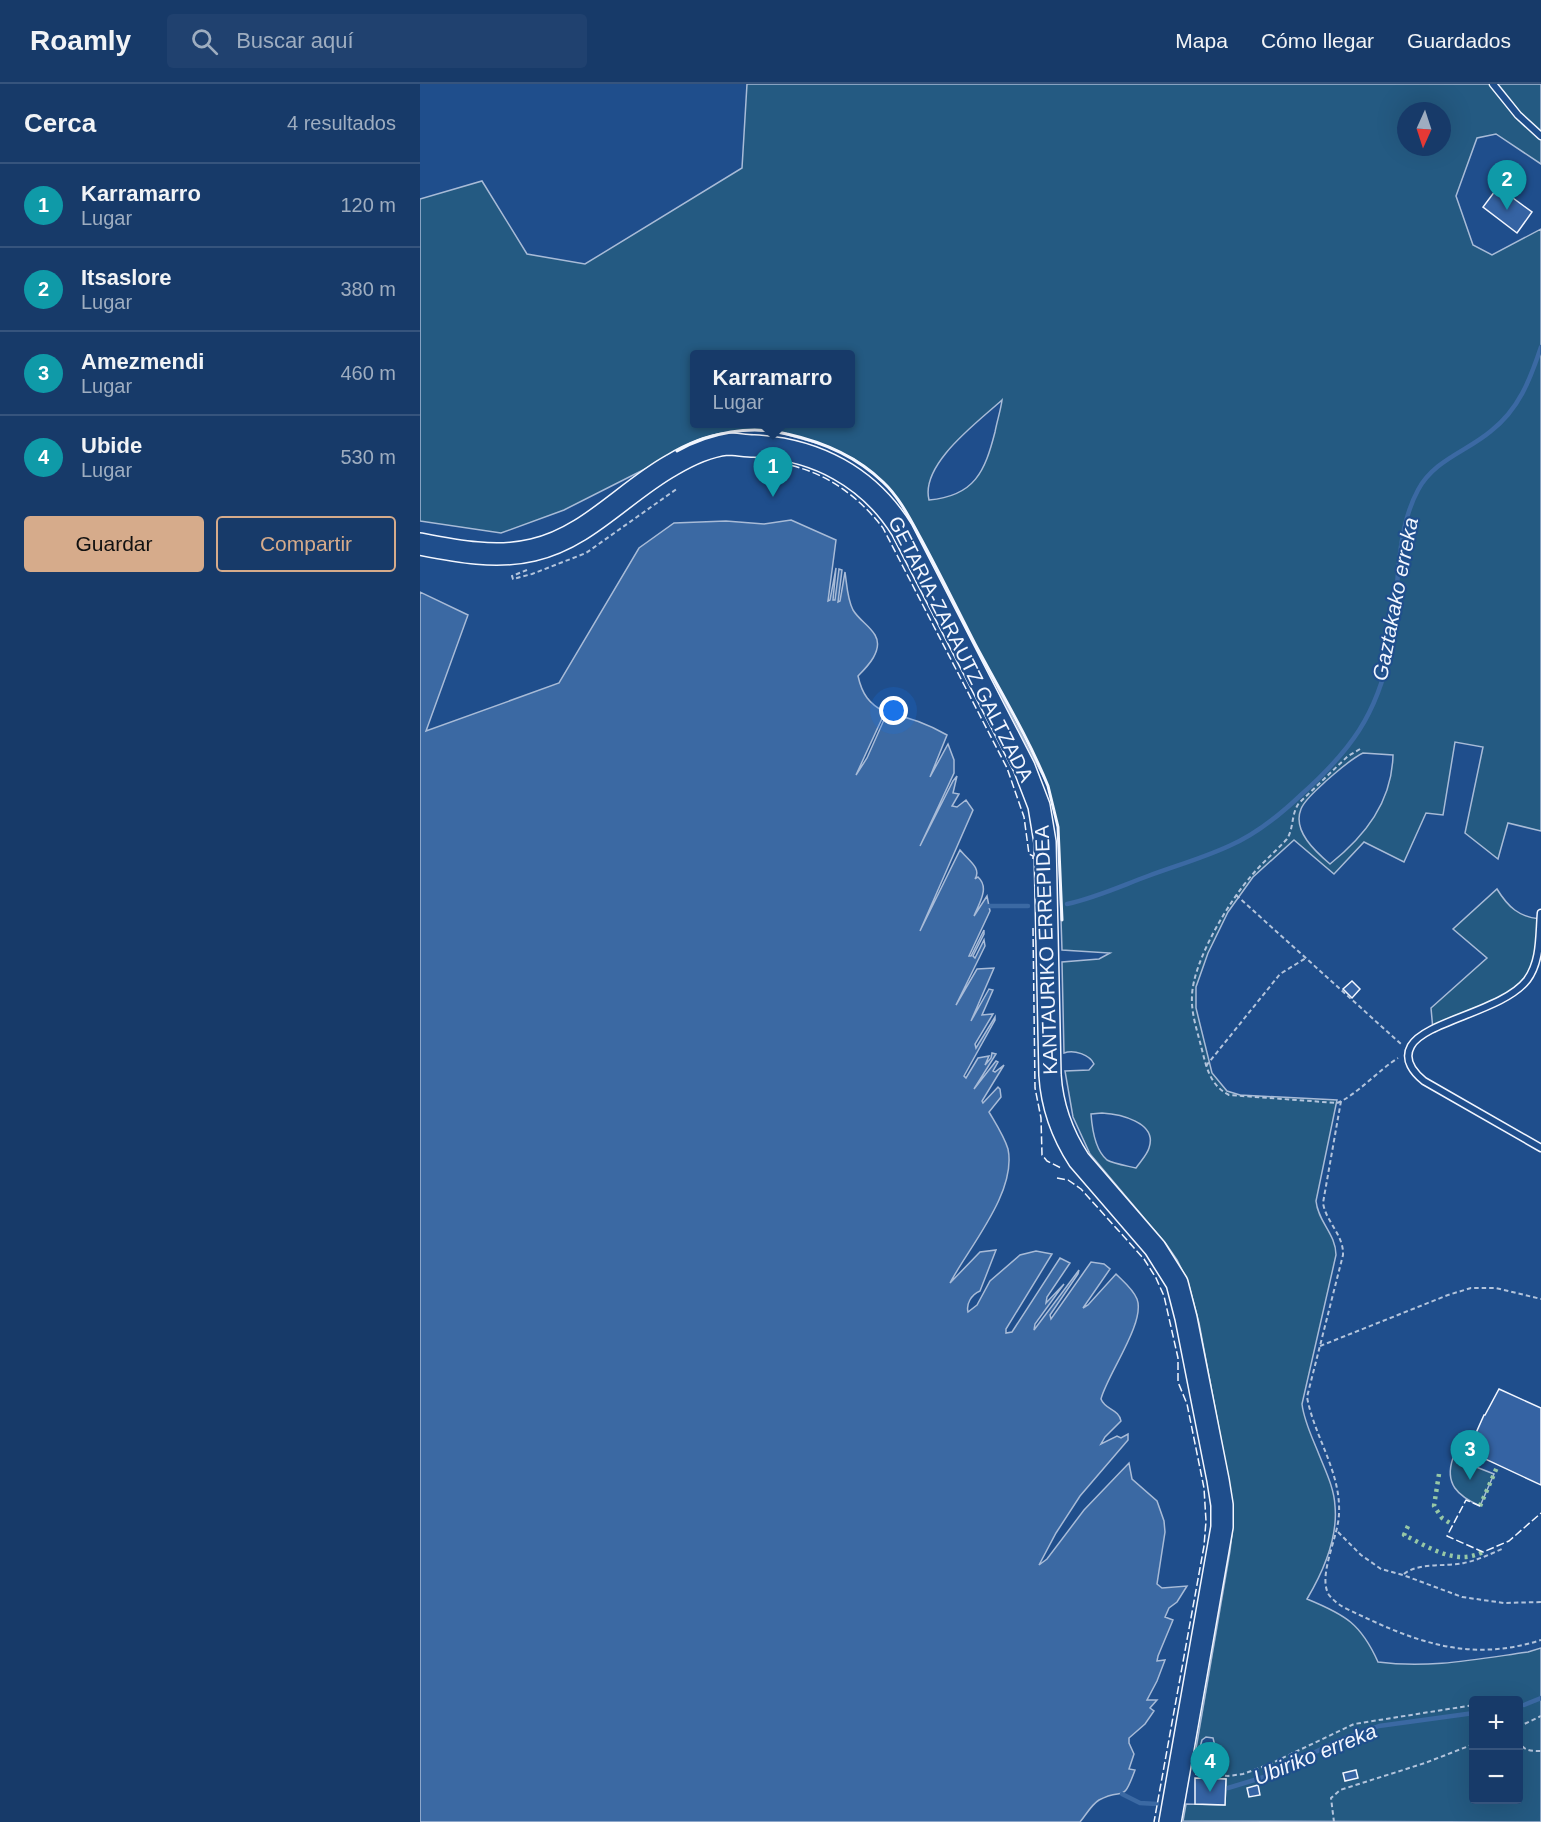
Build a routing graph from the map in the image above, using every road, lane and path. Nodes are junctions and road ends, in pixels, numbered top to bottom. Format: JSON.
{"nodes":[{"id":1,"x":1493,"y":84,"type":"edge"},
{"id":2,"x":1541,"y":136,"type":"edge"},
{"id":3,"x":678,"y":488,"type":"dead end"},
{"id":4,"x":420,"y":544,"type":"edge"},
{"id":5,"x":530,"y":569,"type":"dead end"},
{"id":6,"x":1360,"y":749,"type":"dead end"},
{"id":7,"x":1236,"y":896,"type":"junction"},
{"id":8,"x":1541,"y":913,"type":"edge"},
{"id":9,"x":1306,"y":958,"type":"junction"},
{"id":10,"x":1409,"y":1051,"type":"junction"},
{"id":11,"x":1206,"y":1066,"type":"junction"},
{"id":12,"x":1341,"y":1101,"type":"junction"},
{"id":13,"x":1541,"y":1148,"type":"edge"},
{"id":14,"x":1541,"y":1299,"type":"edge"},
{"id":15,"x":1320,"y":1346,"type":"junction"},
{"id":16,"x":1337,"y":1531,"type":"junction"},
{"id":17,"x":1504,"y":1548,"type":"dead end"},
{"id":18,"x":1403,"y":1575,"type":"junction"},
{"id":19,"x":1541,"y":1602,"type":"edge"},
{"id":20,"x":1541,"y":1640,"type":"edge"},
{"id":21,"x":1469,"y":1706,"type":"edge"},
{"id":22,"x":1541,"y":1716,"type":"edge"},
{"id":23,"x":1523,"y":1725,"type":"edge"},
{"id":24,"x":1469,"y":1746,"type":"edge"},
{"id":25,"x":1523,"y":1746,"type":"edge"},
{"id":26,"x":1541,"y":1751,"type":"edge"},
{"id":27,"x":1179,"y":1773,"type":"junction"},
{"id":28,"x":1170,"y":1822,"type":"edge"},
{"id":29,"x":1334,"y":1822,"type":"edge"}],
"edges":[{"from":1,"to":2,"type":"lane"},
{"from":3,"to":5,"type":"path"},
{"from":4,"to":27,"type":"highway","name":"KANTAURIKO ERREPIDEA"},
{"from":6,"to":7,"type":"path"},
{"from":7,"to":9,"type":"path"},
{"from":7,"to":11,"type":"path"},
{"from":8,"to":10,"type":"lane"},
{"from":9,"to":10,"type":"path"},
{"from":9,"to":11,"type":"path"},
{"from":10,"to":12,"type":"path"},
{"from":10,"to":13,"type":"lane"},
{"from":11,"to":12,"type":"path"},
{"from":12,"to":15,"type":"path"},
{"from":14,"to":15,"type":"path"},
{"from":15,"to":16,"type":"path"},
{"from":16,"to":18,"type":"path"},
{"from":16,"to":20,"type":"path"},
{"from":17,"to":18,"type":"path"},
{"from":18,"to":19,"type":"path"},
{"from":21,"to":27,"type":"path"},
{"from":22,"to":23,"type":"path"},
{"from":24,"to":29,"type":"path"},
{"from":25,"to":26,"type":"path"},
{"from":27,"to":28,"type":"highway","name":"KANTAURIKO ERREPIDEA"}]}
